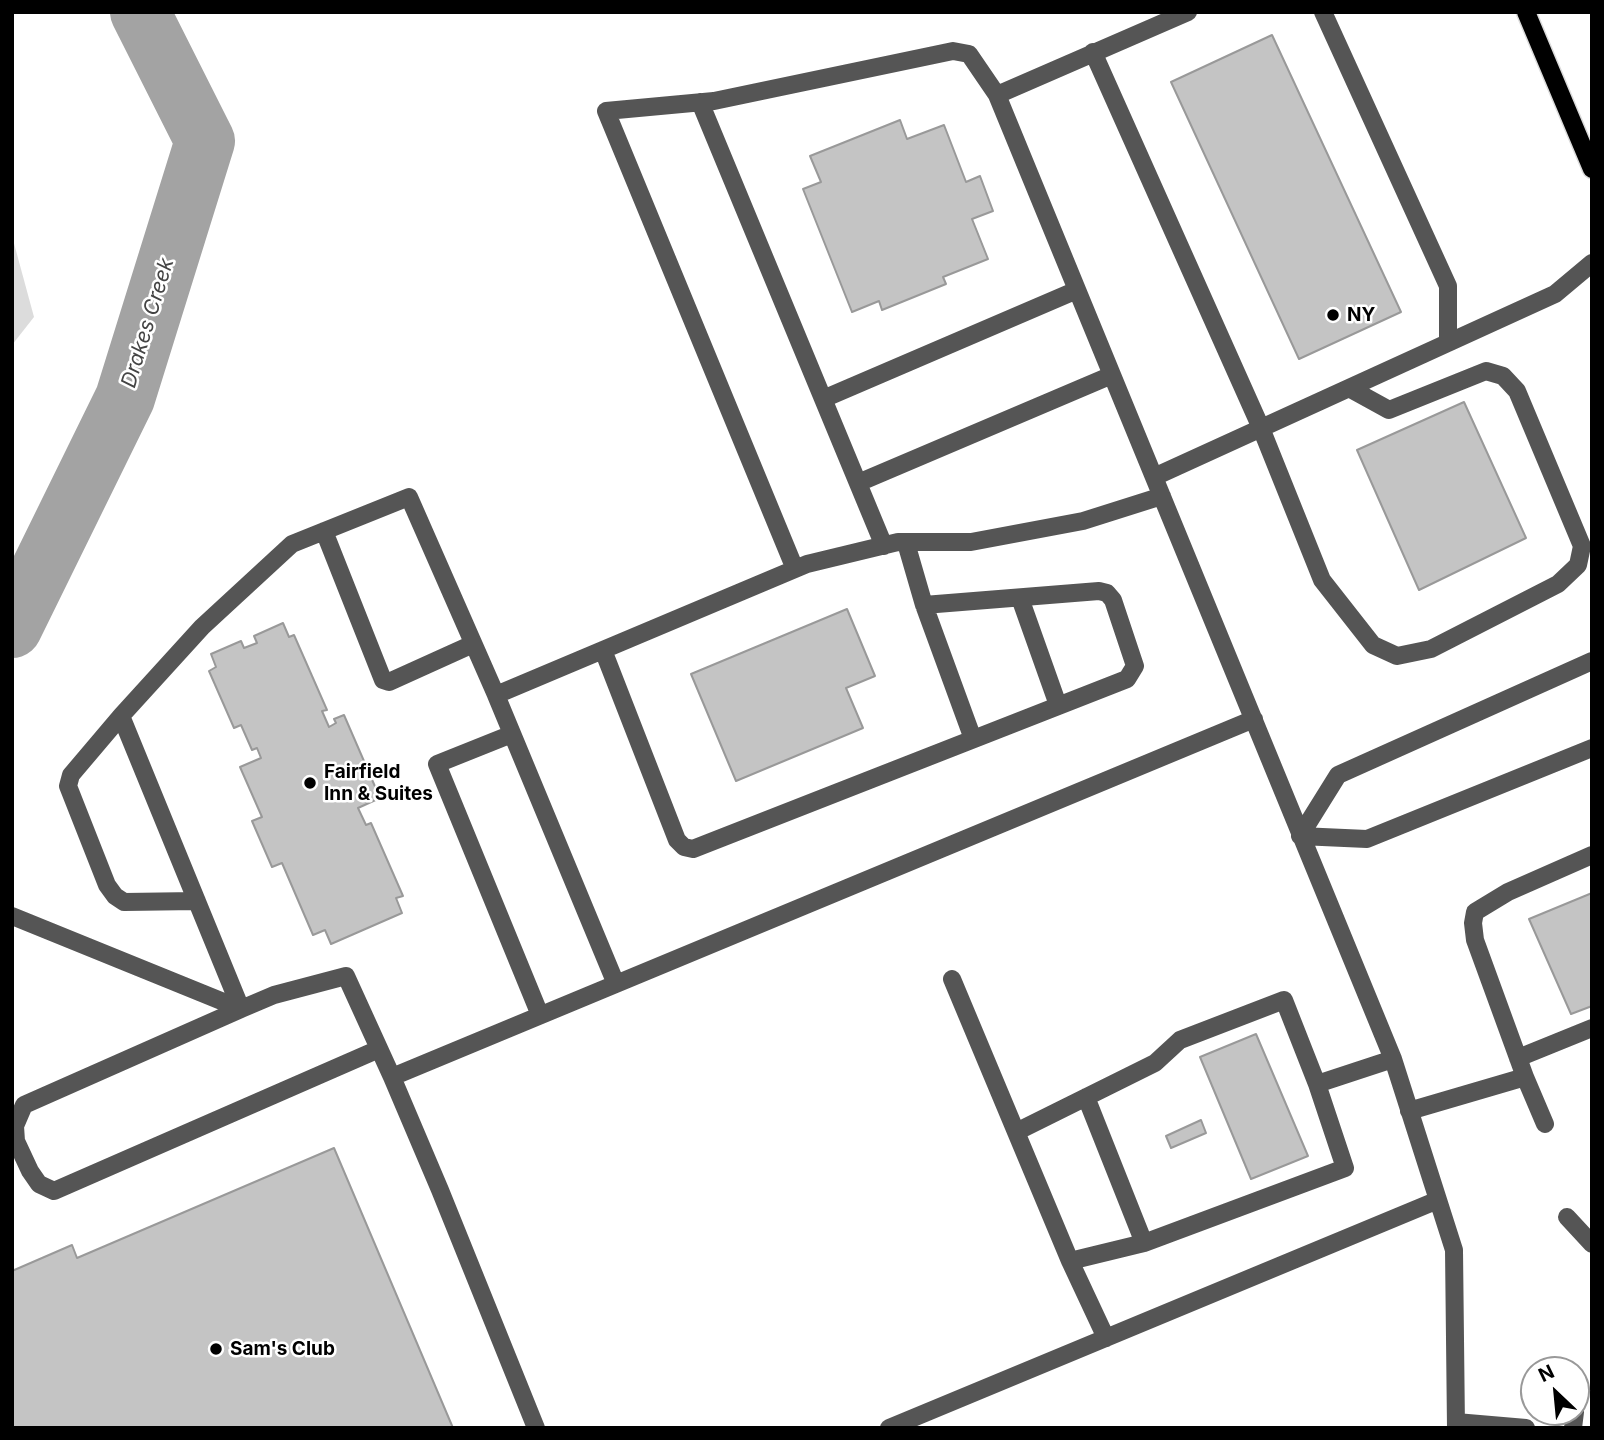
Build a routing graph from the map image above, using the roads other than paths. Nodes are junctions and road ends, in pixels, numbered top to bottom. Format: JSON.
{"nodes":[{"id":1,"x":1188,"y":12,"type":"edge"},
{"id":2,"x":1323,"y":12,"type":"edge"},
{"id":3,"x":1526,"y":12,"type":"edge"},
{"id":4,"x":1093,"y":52,"type":"junction"},
{"id":5,"x":997,"y":95,"type":"junction"},
{"id":6,"x":701,"y":102,"type":"junction"},
{"id":7,"x":1592,"y":169,"type":"edge"},
{"id":8,"x":1592,"y":263,"type":"edge"},
{"id":9,"x":1077,"y":290,"type":"junction"},
{"id":10,"x":1448,"y":343,"type":"junction"},
{"id":11,"x":1112,"y":375,"type":"junction"},
{"id":12,"x":1349,"y":388,"type":"junction"},
{"id":13,"x":823,"y":400,"type":"junction"},
{"id":14,"x":1261,"y":428,"type":"junction"},
{"id":15,"x":1154,"y":477,"type":"junction"},
{"id":16,"x":858,"y":483,"type":"junction"},
{"id":17,"x":1162,"y":496,"type":"junction"},
{"id":18,"x":324,"y":531,"type":"junction"},
{"id":19,"x":906,"y":542,"type":"junction"},
{"id":20,"x":884,"y":546,"type":"junction"},
{"id":21,"x":795,"y":569,"type":"junction"},
{"id":22,"x":1020,"y":598,"type":"junction"},
{"id":23,"x":924,"y":605,"type":"junction"},
{"id":24,"x":473,"y":644,"type":"junction"},
{"id":25,"x":603,"y":650,"type":"junction"},
{"id":26,"x":1592,"y":661,"type":"edge"},
{"id":27,"x":496,"y":695,"type":"junction"},
{"id":28,"x":1058,"y":705,"type":"junction"},
{"id":29,"x":121,"y":716,"type":"junction"},
{"id":30,"x":1254,"y":719,"type":"junction"},
{"id":31,"x":512,"y":734,"type":"junction"},
{"id":32,"x":972,"y":739,"type":"junction"},
{"id":33,"x":1592,"y":748,"type":"edge"},
{"id":34,"x":1300,"y":836,"type":"junction"},
{"id":35,"x":1592,"y":855,"type":"edge"},
{"id":36,"x":197,"y":901,"type":"junction"},
{"id":37,"x":12,"y":916,"type":"edge"},
{"id":38,"x":953,"y":979,"type":"dead end"},
{"id":39,"x":616,"y":984,"type":"junction"},
{"id":40,"x":242,"y":1009,"type":"junction"},
{"id":41,"x":540,"y":1015,"type":"junction"},
{"id":42,"x":1592,"y":1028,"type":"edge"},
{"id":43,"x":379,"y":1049,"type":"junction"},
{"id":44,"x":1518,"y":1058,"type":"junction"},
{"id":45,"x":1393,"y":1059,"type":"junction"},
{"id":46,"x":392,"y":1077,"type":"junction"},
{"id":47,"x":1525,"y":1077,"type":"junction"},
{"id":48,"x":1317,"y":1084,"type":"junction"},
{"id":49,"x":1086,"y":1097,"type":"junction"},
{"id":50,"x":1409,"y":1111,"type":"junction"},
{"id":51,"x":1545,"y":1124,"type":"dead end"},
{"id":52,"x":1018,"y":1131,"type":"junction"},
{"id":53,"x":1438,"y":1200,"type":"junction"},
{"id":54,"x":1567,"y":1217,"type":"dead end"},
{"id":55,"x":1144,"y":1243,"type":"junction"},
{"id":56,"x":1592,"y":1244,"type":"edge"},
{"id":57,"x":1070,"y":1261,"type":"junction"},
{"id":58,"x":1106,"y":1338,"type":"junction"},
{"id":59,"x":1456,"y":1425,"type":"edge"},
{"id":60,"x":536,"y":1428,"type":"edge"},
{"id":61,"x":889,"y":1428,"type":"edge"},
{"id":62,"x":1526,"y":1428,"type":"edge"}],
"edges":[{"from":1,"to":4,"type":"street"},
{"from":2,"to":10,"type":"street"},
{"from":3,"to":7,"type":"main road"},
{"from":4,"to":5,"type":"street"},
{"from":4,"to":14,"type":"street"},
{"from":5,"to":6,"type":"street"},
{"from":5,"to":9,"type":"street"},
{"from":6,"to":13,"type":"street"},
{"from":6,"to":21,"type":"street"},
{"from":8,"to":10,"type":"street"},
{"from":9,"to":11,"type":"street"},
{"from":9,"to":13,"type":"street"},
{"from":10,"to":12,"type":"street"},
{"from":11,"to":15,"type":"street"},
{"from":11,"to":16,"type":"street"},
{"from":12,"to":14,"type":"street"},
{"from":12,"to":14,"type":"street"},
{"from":13,"to":16,"type":"street"},
{"from":14,"to":15,"type":"street"},
{"from":15,"to":17,"type":"street"},
{"from":16,"to":20,"type":"street"},
{"from":17,"to":19,"type":"street"},
{"from":17,"to":30,"type":"street"},
{"from":18,"to":24,"type":"street"},
{"from":18,"to":24,"type":"street"},
{"from":18,"to":29,"type":"street"},
{"from":19,"to":20,"type":"street"},
{"from":19,"to":23,"type":"street"},
{"from":20,"to":21,"type":"street"},
{"from":21,"to":25,"type":"street"},
{"from":22,"to":23,"type":"street"},
{"from":22,"to":28,"type":"street"},
{"from":22,"to":28,"type":"street"},
{"from":23,"to":32,"type":"street"},
{"from":24,"to":27,"type":"street"},
{"from":25,"to":27,"type":"street"},
{"from":25,"to":32,"type":"street"},
{"from":26,"to":34,"type":"street"},
{"from":27,"to":31,"type":"street"},
{"from":28,"to":32,"type":"street"},
{"from":29,"to":36,"type":"street"},
{"from":29,"to":36,"type":"street"},
{"from":30,"to":34,"type":"street"},
{"from":30,"to":39,"type":"street"},
{"from":31,"to":39,"type":"street"},
{"from":31,"to":41,"type":"street"},
{"from":33,"to":34,"type":"street"},
{"from":34,"to":45,"type":"street"},
{"from":35,"to":44,"type":"street"},
{"from":36,"to":40,"type":"street"},
{"from":37,"to":40,"type":"street"},
{"from":38,"to":52,"type":"street"},
{"from":39,"to":41,"type":"street"},
{"from":40,"to":43,"type":"street"},
{"from":40,"to":43,"type":"street"},
{"from":41,"to":46,"type":"street"},
{"from":42,"to":44,"type":"street"},
{"from":43,"to":46,"type":"street"},
{"from":44,"to":47,"type":"street"},
{"from":45,"to":48,"type":"street"},
{"from":45,"to":50,"type":"street"},
{"from":46,"to":60,"type":"street"},
{"from":47,"to":50,"type":"street"},
{"from":47,"to":51,"type":"street"},
{"from":48,"to":49,"type":"street"},
{"from":48,"to":55,"type":"street"},
{"from":49,"to":52,"type":"street"},
{"from":49,"to":55,"type":"street"},
{"from":50,"to":53,"type":"street"},
{"from":52,"to":57,"type":"street"},
{"from":53,"to":58,"type":"street"},
{"from":53,"to":59,"type":"street"},
{"from":54,"to":56,"type":"street"},
{"from":55,"to":57,"type":"street"},
{"from":57,"to":58,"type":"street"},
{"from":58,"to":61,"type":"street"},
{"from":59,"to":62,"type":"street"}]}
